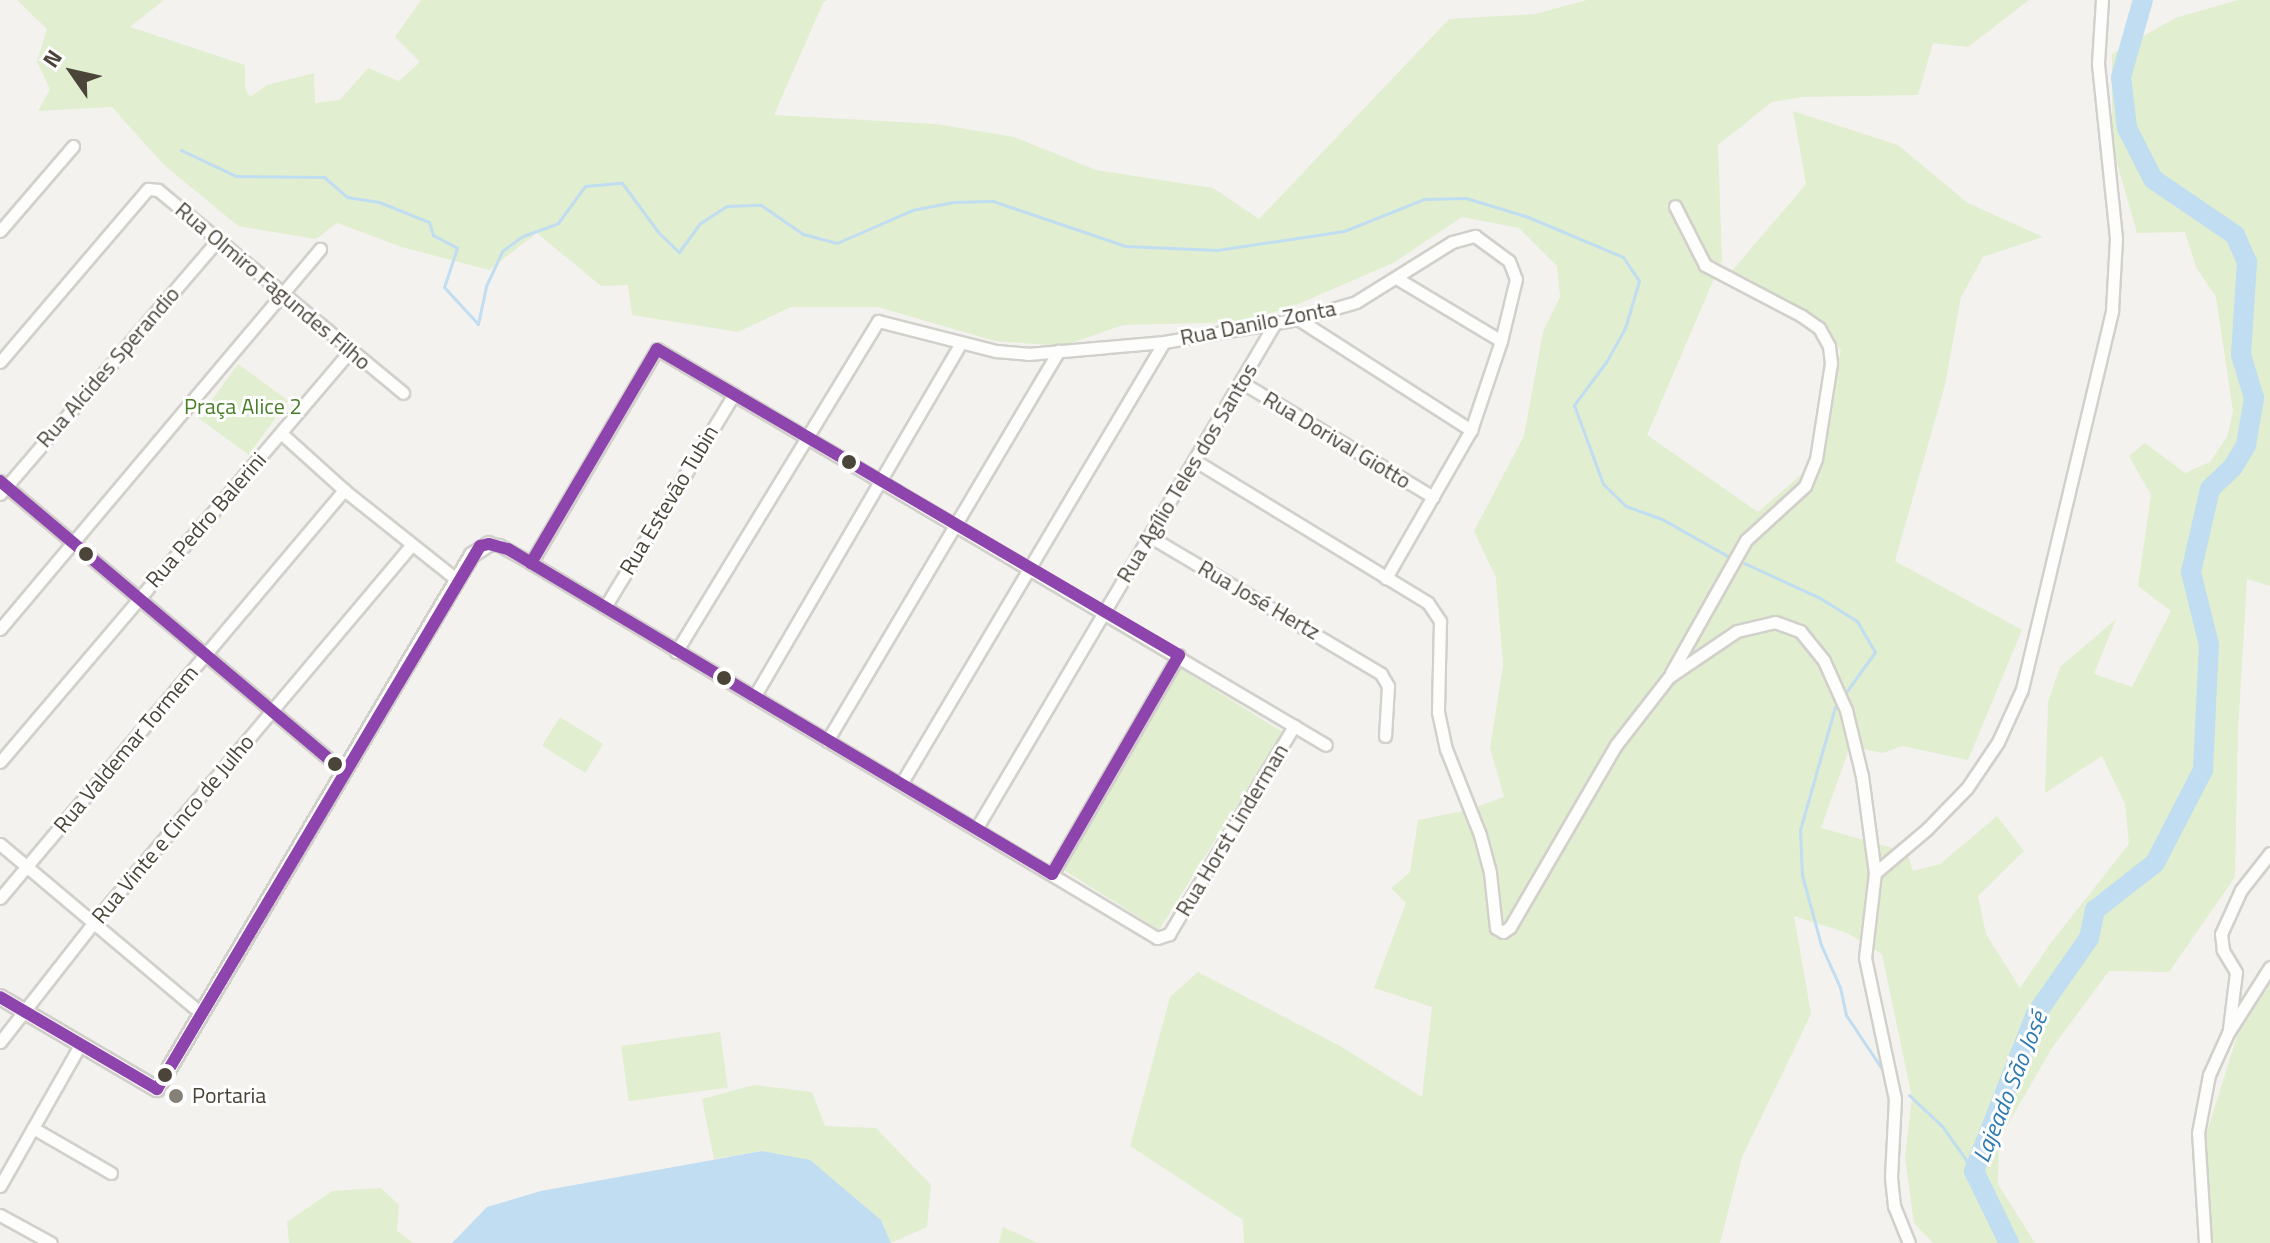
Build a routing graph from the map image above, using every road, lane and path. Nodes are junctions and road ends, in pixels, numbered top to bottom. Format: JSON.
{"nodes":[{"id":1,"x":2102,"y":0,"type":"edge"},
{"id":2,"x":73,"y":146,"type":"dead end"},
{"id":3,"x":1675,"y":206,"type":"dead end"},
{"id":4,"x":0,"y":231,"type":"edge"},
{"id":5,"x":217,"y":241,"type":"junction"},
{"id":6,"x":320,"y":249,"type":"dead end"},
{"id":7,"x":1398,"y":279,"type":"junction"},
{"id":8,"x":282,"y":295,"type":"junction"},
{"id":9,"x":1298,"y":319,"type":"junction"},
{"id":10,"x":1275,"y":323,"type":"junction"},
{"id":11,"x":1501,"y":341,"type":"junction"},
{"id":12,"x":1164,"y":342,"type":"junction"},
{"id":13,"x":961,"y":343,"type":"junction"},
{"id":14,"x":350,"y":351,"type":"junction"},
{"id":15,"x":1059,"y":351,"type":"junction"},
{"id":16,"x":0,"y":362,"type":"edge"},
{"id":17,"x":1241,"y":382,"type":"junction"},
{"id":18,"x":403,"y":393,"type":"dead end"},
{"id":19,"x":734,"y":394,"type":"junction"},
{"id":20,"x":1471,"y":430,"type":"junction"},
{"id":21,"x":281,"y":433,"type":"junction"},
{"id":22,"x":807,"y":435,"type":"junction"},
{"id":23,"x":1194,"y":460,"type":"junction"},
{"id":24,"x":881,"y":480,"type":"junction"},
{"id":25,"x":2,"y":487,"type":"edge"},
{"id":26,"x":344,"y":490,"type":"junction"},
{"id":27,"x":1433,"y":497,"type":"junction"},
{"id":28,"x":956,"y":524,"type":"junction"},
{"id":29,"x":1149,"y":536,"type":"junction"},
{"id":30,"x":73,"y":543,"type":"junction"},
{"id":31,"x":489,"y":544,"type":"joint"},
{"id":32,"x":412,"y":545,"type":"junction"},
{"id":33,"x":531,"y":563,"type":"junction"},
{"id":34,"x":1031,"y":568,"type":"junction"},
{"id":35,"x":1386,"y":578,"type":"junction"},
{"id":36,"x":457,"y":580,"type":"junction"},
{"id":37,"x":138,"y":598,"type":"junction"},
{"id":38,"x":605,"y":607,"type":"junction"},
{"id":39,"x":1105,"y":612,"type":"junction"},
{"id":40,"x":0,"y":629,"type":"edge"},
{"id":41,"x":676,"y":652,"type":"junction"},
{"id":42,"x":205,"y":655,"type":"junction"},
{"id":43,"x":1179,"y":655,"type":"junction"},
{"id":44,"x":1669,"y":677,"type":"junction"},
{"id":45,"x":754,"y":697,"type":"junction"},
{"id":46,"x":273,"y":712,"type":"junction"},
{"id":47,"x":1294,"y":726,"type":"junction"},
{"id":48,"x":1385,"y":736,"type":"dead end"},
{"id":49,"x":827,"y":741,"type":"junction"},
{"id":50,"x":1326,"y":745,"type":"dead end"},
{"id":51,"x":0,"y":762,"type":"edge"},
{"id":52,"x":344,"y":772,"type":"junction"},
{"id":53,"x":901,"y":784,"type":"junction"},
{"id":54,"x":976,"y":829,"type":"junction"},
{"id":55,"x":0,"y":844,"type":"edge"},
{"id":56,"x":2270,"y":853,"type":"edge"},
{"id":57,"x":27,"y":866,"type":"junction"},
{"id":58,"x":1875,"y":873,"type":"junction"},
{"id":59,"x":1052,"y":874,"type":"junction"},
{"id":60,"x":0,"y":898,"type":"edge"},
{"id":61,"x":94,"y":922,"type":"junction"},
{"id":62,"x":2270,"y":967,"type":"edge"},
{"id":63,"x":0,"y":997,"type":"edge"},
{"id":64,"x":23,"y":1012,"type":"junction"},
{"id":65,"x":202,"y":1014,"type":"junction"},
{"id":66,"x":2228,"y":1033,"type":"junction"},
{"id":67,"x":0,"y":1042,"type":"edge"},
{"id":68,"x":79,"y":1047,"type":"junction"},
{"id":69,"x":33,"y":1128,"type":"junction"},
{"id":70,"x":111,"y":1173,"type":"dead end"},
{"id":71,"x":0,"y":1186,"type":"edge"},
{"id":72,"x":0,"y":1215,"type":"edge"},
{"id":73,"x":51,"y":1243,"type":"edge"},
{"id":74,"x":1909,"y":1243,"type":"edge"},
{"id":75,"x":2205,"y":1243,"type":"edge"}],
"edges":[{"from":1,"to":58,"type":"street"},
{"from":2,"to":4,"type":"street"},
{"from":3,"to":44,"type":"street"},
{"from":5,"to":8,"type":"street","name":"Rua Olmiro Fagundes Filho"},
{"from":5,"to":16,"type":"street","name":"Rua Olmiro Fagundes Filho"},
{"from":5,"to":25,"type":"street","name":"Rua Alcides Sperandio"},
{"from":6,"to":8,"type":"street"},
{"from":7,"to":9,"type":"street","name":"Rua Danilo Zonta"},
{"from":7,"to":11,"type":"street"},
{"from":7,"to":11,"type":"street","name":"Rua Danilo Zonta"},
{"from":8,"to":14,"type":"street","name":"Rua Olmiro Fagundes Filho"},
{"from":8,"to":30,"type":"street"},
{"from":9,"to":10,"type":"street","name":"Rua Danilo Zonta"},
{"from":9,"to":20,"type":"street"},
{"from":10,"to":12,"type":"street","name":"Rua Danilo Zonta"},
{"from":10,"to":17,"type":"street","name":"Rua Agílio Teles dos Santos"},
{"from":11,"to":20,"type":"street","name":"Rua Danilo Zonta"},
{"from":12,"to":15,"type":"street","name":"Rua Danilo Zonta"},
{"from":12,"to":34,"type":"street"},
{"from":13,"to":15,"type":"street","name":"Rua Danilo Zonta"},
{"from":13,"to":22,"type":"street","name":"Rua Danilo Zonta"},
{"from":13,"to":24,"type":"street"},
{"from":14,"to":18,"type":"street","name":"Rua Olmiro Fagundes Filho"},
{"from":14,"to":21,"type":"street","name":"Rua Pedro Balerini"},
{"from":15,"to":28,"type":"street"},
{"from":17,"to":23,"type":"street","name":"Rua Agílio Teles dos Santos"},
{"from":17,"to":27,"type":"street","name":"Rua Dorival Giotto"},
{"from":19,"to":22,"type":"street"},
{"from":19,"to":33,"type":"street"},
{"from":19,"to":38,"type":"street","name":"Rua Estevão Tubin"},
{"from":20,"to":27,"type":"street","name":"Rua Danilo Zonta"},
{"from":21,"to":26,"type":"street"},
{"from":21,"to":37,"type":"street","name":"Rua Pedro Balerini"},
{"from":22,"to":24,"type":"street"},
{"from":22,"to":41,"type":"street"},
{"from":23,"to":29,"type":"street","name":"Rua Agílio Teles dos Santos"},
{"from":23,"to":35,"type":"street"},
{"from":24,"to":28,"type":"street"},
{"from":24,"to":45,"type":"street"},
{"from":25,"to":30,"type":"street"},
{"from":26,"to":32,"type":"street"},
{"from":26,"to":42,"type":"street","name":"Rua Valdemar Tormem"},
{"from":27,"to":35,"type":"street","name":"Rua Danilo Zonta"},
{"from":28,"to":34,"type":"street"},
{"from":28,"to":49,"type":"street"},
{"from":29,"to":39,"type":"street","name":"Rua Agílio Teles dos Santos"},
{"from":29,"to":48,"type":"street","name":"Rua José Hertz"},
{"from":30,"to":37,"type":"street"},
{"from":30,"to":40,"type":"street"},
{"from":31,"to":33,"type":"street"},
{"from":31,"to":36,"type":"street"},
{"from":32,"to":36,"type":"street"},
{"from":32,"to":46,"type":"street","name":"Rua Vinte e Cinco de Julho"},
{"from":33,"to":38,"type":"street"},
{"from":34,"to":39,"type":"street"},
{"from":34,"to":53,"type":"street"},
{"from":35,"to":44,"type":"street"},
{"from":36,"to":52,"type":"street"},
{"from":37,"to":42,"type":"street"},
{"from":37,"to":51,"type":"street","name":"Rua Pedro Balerini"},
{"from":38,"to":41,"type":"street"},
{"from":39,"to":43,"type":"street"},
{"from":39,"to":54,"type":"street","name":"Rua Agílio Teles dos Santos"},
{"from":41,"to":45,"type":"street"},
{"from":42,"to":46,"type":"street"},
{"from":42,"to":57,"type":"street","name":"Rua Valdemar Tormem"},
{"from":43,"to":47,"type":"street"},
{"from":43,"to":59,"type":"street"},
{"from":44,"to":58,"type":"street"},
{"from":45,"to":49,"type":"street"},
{"from":46,"to":52,"type":"street"},
{"from":46,"to":61,"type":"street","name":"Rua Vinte e Cinco de Julho"},
{"from":47,"to":50,"type":"street"},
{"from":47,"to":59,"type":"street","name":"Rua Horst Linderman"},
{"from":49,"to":53,"type":"street"},
{"from":52,"to":65,"type":"street"},
{"from":53,"to":54,"type":"street"},
{"from":54,"to":59,"type":"street"},
{"from":55,"to":57,"type":"street"},
{"from":56,"to":66,"type":"street"},
{"from":57,"to":60,"type":"street","name":"Rua Valdemar Tormem"},
{"from":57,"to":61,"type":"street"},
{"from":58,"to":74,"type":"street"},
{"from":61,"to":64,"type":"street","name":"Rua Vinte e Cinco de Julho"},
{"from":61,"to":65,"type":"street"},
{"from":62,"to":66,"type":"street"},
{"from":63,"to":64,"type":"street"},
{"from":64,"to":67,"type":"street","name":"Rua Vinte e Cinco de Julho"},
{"from":64,"to":68,"type":"street"},
{"from":65,"to":68,"type":"street"},
{"from":66,"to":75,"type":"street"},
{"from":68,"to":69,"type":"street"},
{"from":69,"to":70,"type":"street"},
{"from":69,"to":71,"type":"street"},
{"from":72,"to":73,"type":"street"}]}
